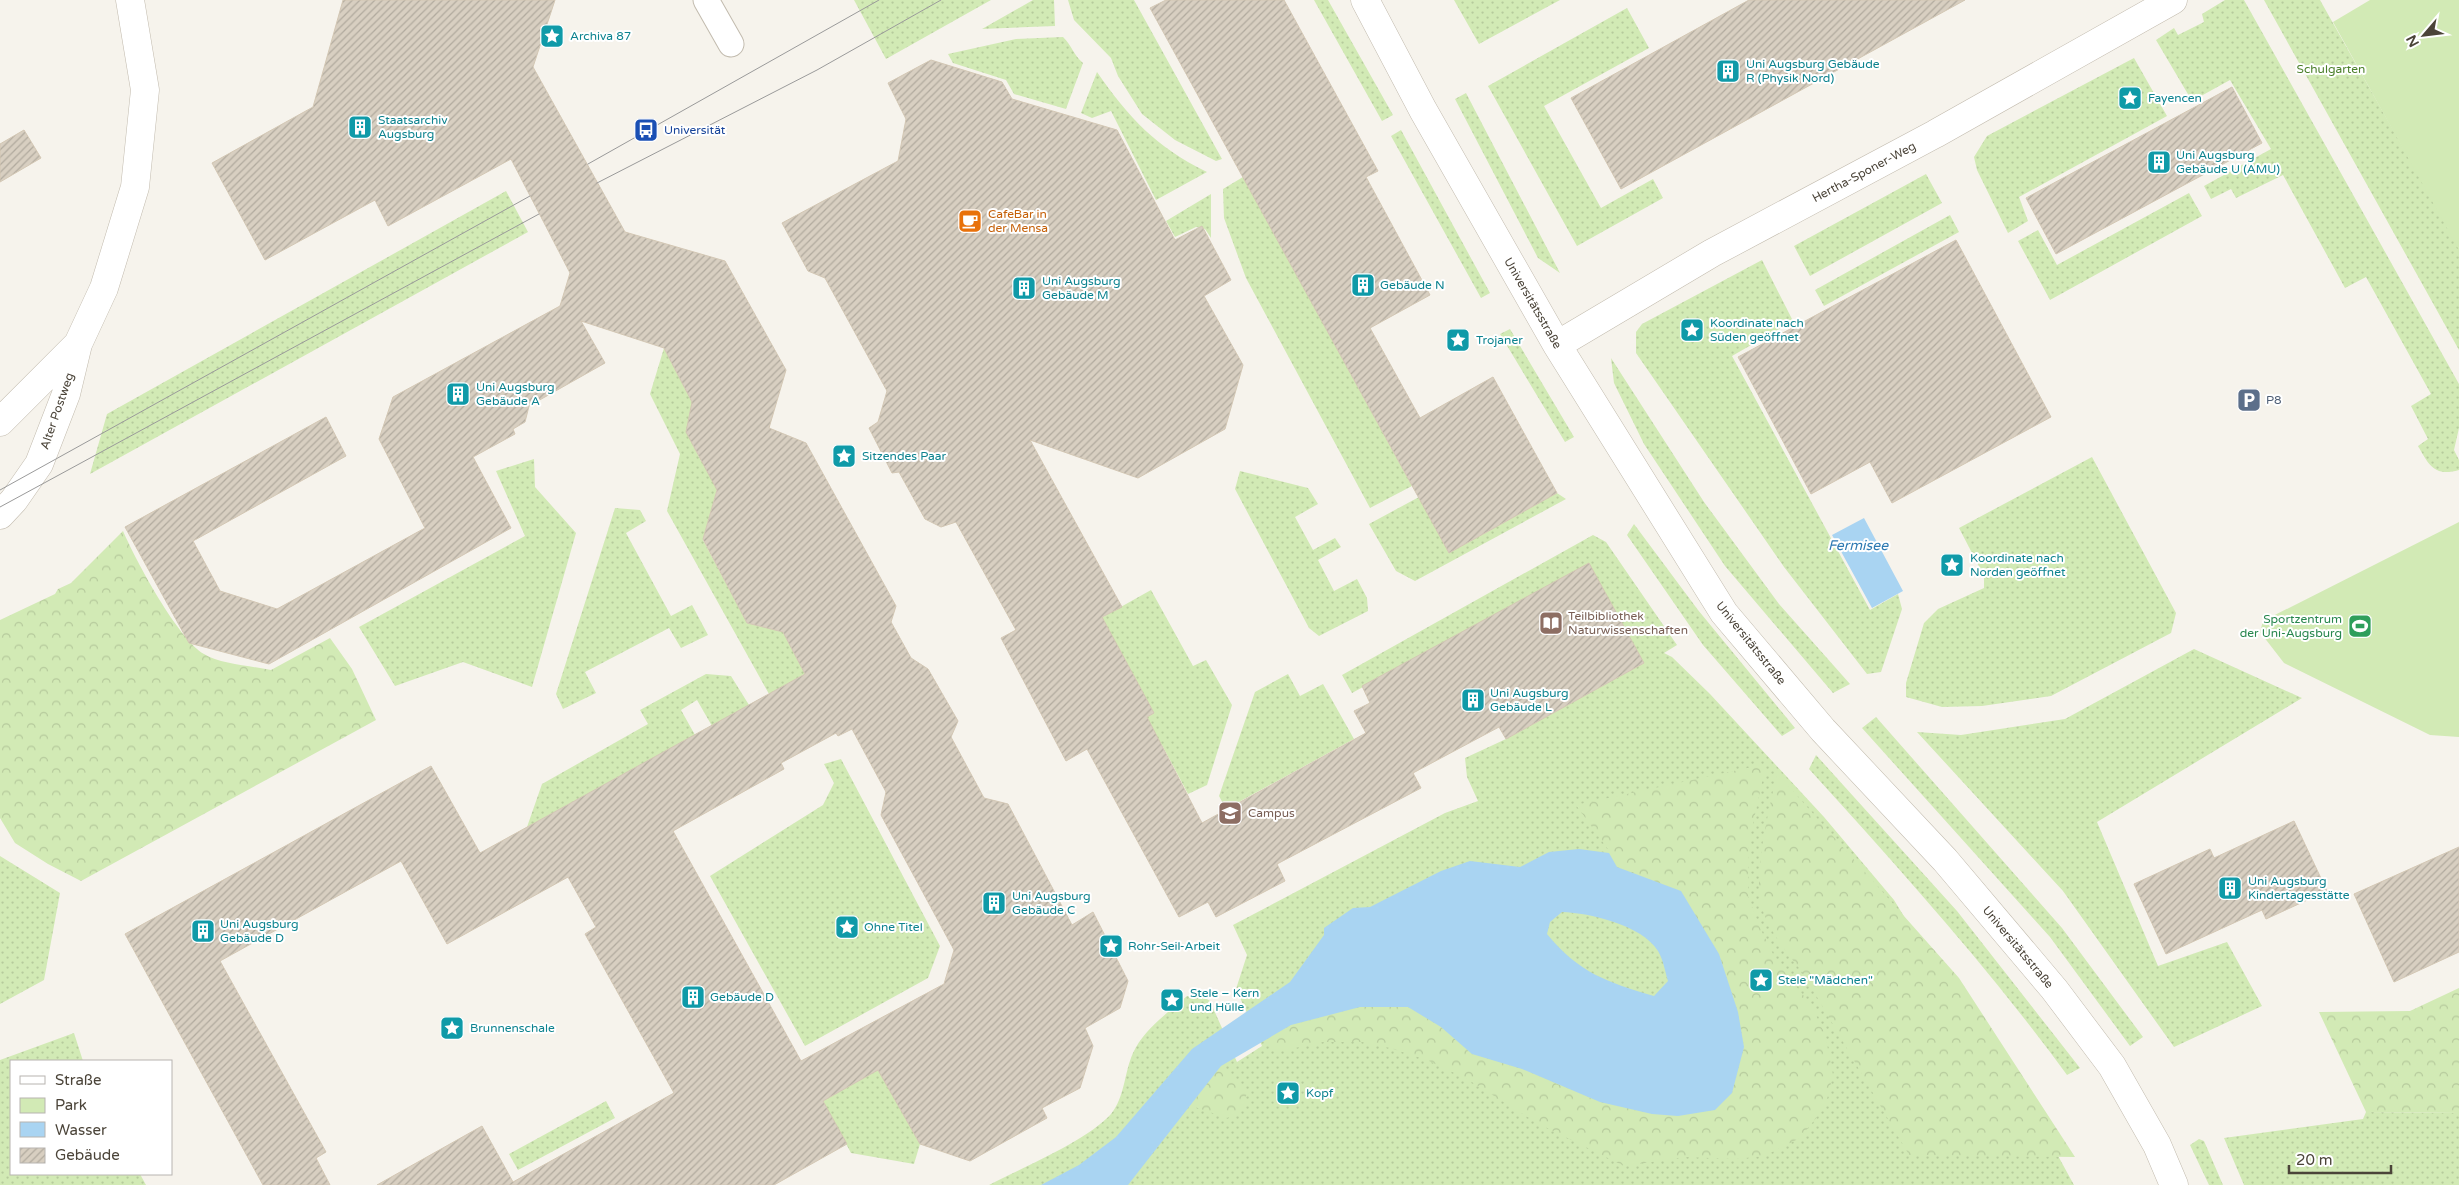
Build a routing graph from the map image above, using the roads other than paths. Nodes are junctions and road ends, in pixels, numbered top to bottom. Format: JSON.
{"nodes":[{"id":1,"x":130,"y":0,"type":"edge"},
{"id":2,"x":706,"y":0,"type":"edge"},
{"id":3,"x":1365,"y":0,"type":"edge"},
{"id":4,"x":2173,"y":0,"type":"edge"},
{"id":5,"x":731,"y":44,"type":"dead end"},
{"id":6,"x":78,"y":344,"type":"junction"},
{"id":7,"x":1557,"y":345,"type":"junction"},
{"id":8,"x":0,"y":422,"type":"edge"},
{"id":9,"x":0,"y":515,"type":"edge"},
{"id":10,"x":2174,"y":1185,"type":"edge"}],
"edges":[{"from":1,"to":6,"type":"street"},
{"from":2,"to":5,"type":"street"},
{"from":3,"to":7,"type":"street","name":"Universitätsstraße"},
{"from":4,"to":7,"type":"street","name":"Hertha-Sponer-Weg"},
{"from":6,"to":8,"type":"street","name":"Alter Postweg"},
{"from":6,"to":9,"type":"street","name":"Alter Postweg"},
{"from":7,"to":10,"type":"street","name":"Universitätsstraße"}]}
